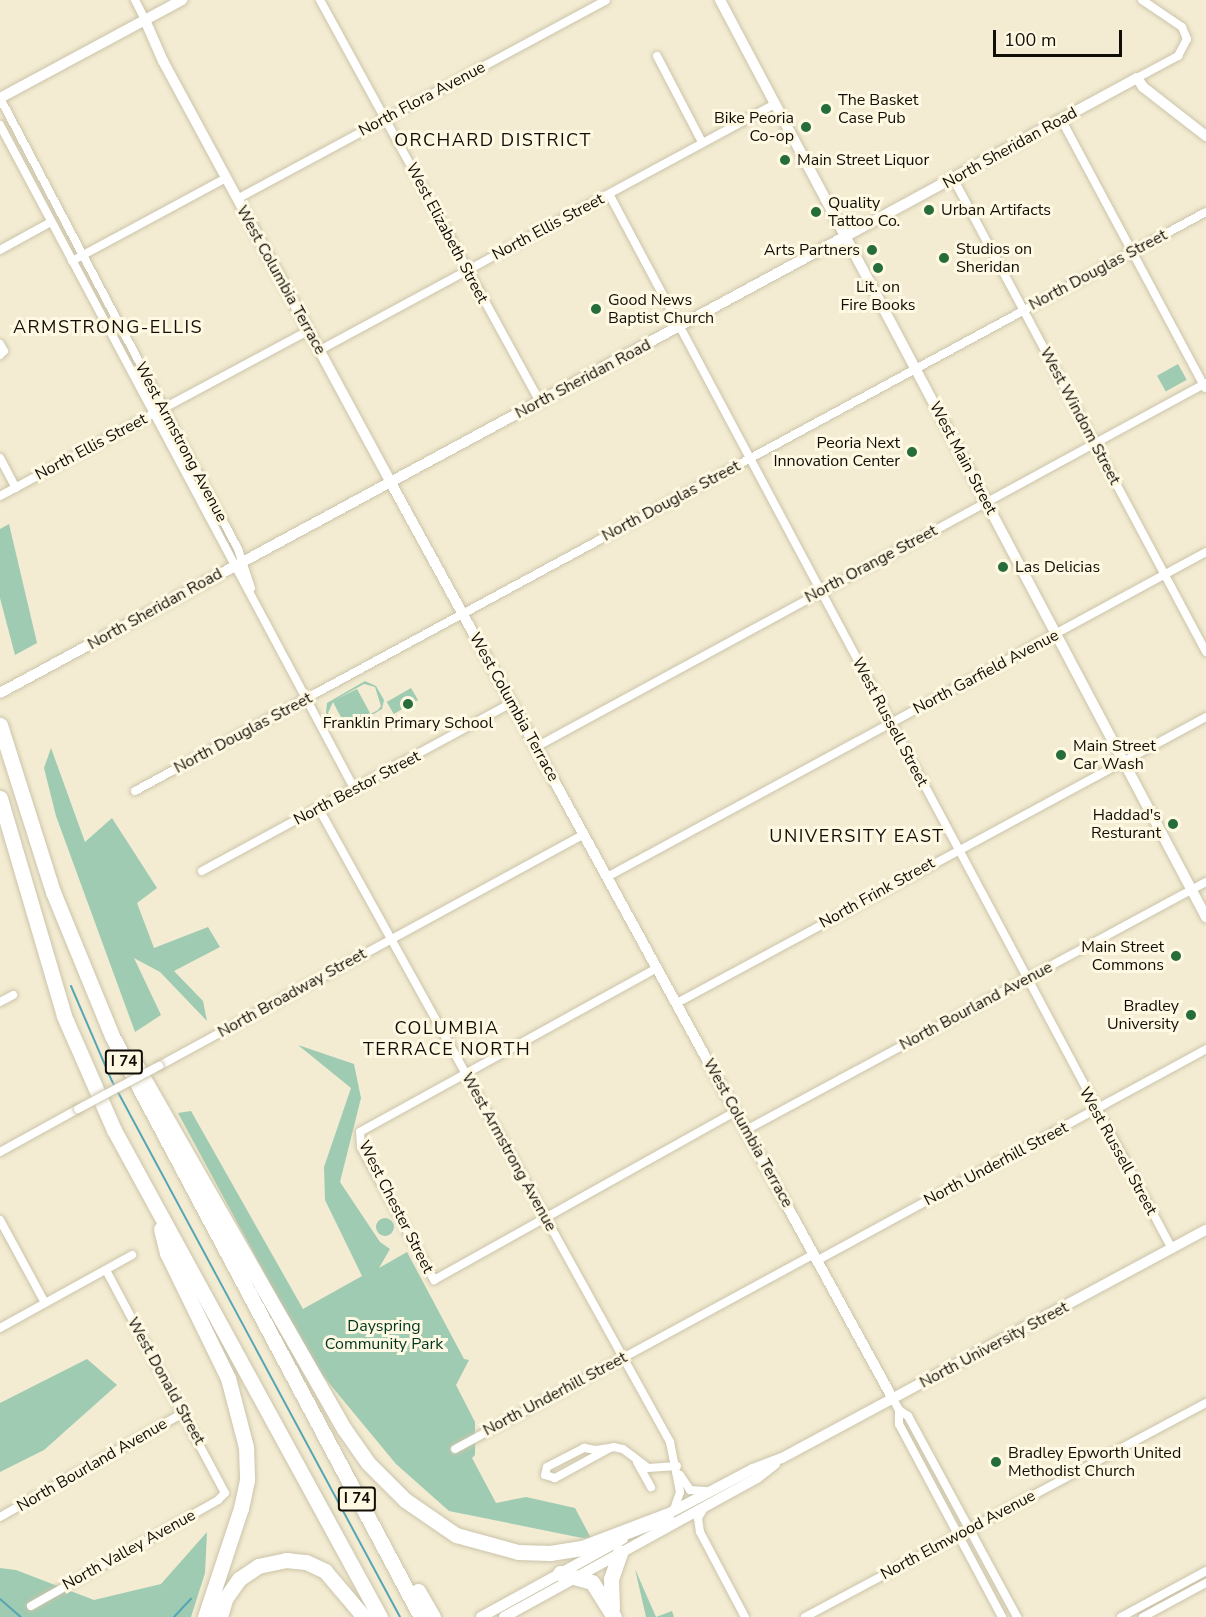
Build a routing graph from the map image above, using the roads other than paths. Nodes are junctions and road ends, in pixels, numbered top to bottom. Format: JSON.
{"nodes":[{"id":1,"x":135,"y":0,"type":"edge"},
{"id":2,"x":182,"y":0,"type":"edge"},
{"id":3,"x":320,"y":0,"type":"edge"},
{"id":4,"x":606,"y":0,"type":"edge"},
{"id":5,"x":720,"y":0,"type":"edge"},
{"id":6,"x":1142,"y":0,"type":"edge"},
{"id":7,"x":145,"y":20,"type":"junction"},
{"id":8,"x":657,"y":56,"type":"dead end"},
{"id":9,"x":1137,"y":78,"type":"junction"},
{"id":10,"x":0,"y":98,"type":"edge"},
{"id":11,"x":775,"y":104,"type":"junction"},
{"id":12,"x":386,"y":119,"type":"junction"},
{"id":13,"x":1061,"y":120,"type":"junction"},
{"id":14,"x":0,"y":125,"type":"edge"},
{"id":15,"x":1206,"y":136,"type":"edge"},
{"id":16,"x":702,"y":142,"type":"junction"},
{"id":17,"x":226,"y":178,"type":"junction"},
{"id":18,"x":954,"y":180,"type":"junction"},
{"id":19,"x":609,"y":194,"type":"junction"},
{"id":20,"x":237,"y":199,"type":"junction"},
{"id":21,"x":1206,"y":212,"type":"edge"},
{"id":22,"x":51,"y":222,"type":"junction"},
{"id":23,"x":846,"y":236,"type":"junction"},
{"id":24,"x":0,"y":250,"type":"edge"},
{"id":25,"x":1132,"y":252,"type":"junction"},
{"id":26,"x":83,"y":256,"type":"junction"},
{"id":27,"x":72,"y":261,"type":"junction"},
{"id":28,"x":468,"y":270,"type":"junction"},
{"id":29,"x":1024,"y":310,"type":"junction"},
{"id":30,"x":680,"y":326,"type":"junction"},
{"id":31,"x":309,"y":330,"type":"junction"},
{"id":32,"x":0,"y":344,"type":"edge"},
{"id":33,"x":320,"y":350,"type":"junction"},
{"id":34,"x":0,"y":354,"type":"edge"},
{"id":35,"x":916,"y":369,"type":"junction"},
{"id":36,"x":1205,"y":386,"type":"edge"},
{"id":37,"x":540,"y":402,"type":"junction"},
{"id":38,"x":164,"y":408,"type":"junction"},
{"id":39,"x":153,"y":414,"type":"junction"},
{"id":40,"x":1094,"y":444,"type":"junction"},
{"id":41,"x":0,"y":458,"type":"edge"},
{"id":42,"x":751,"y":458,"type":"junction"},
{"id":43,"x":391,"y":483,"type":"junction"},
{"id":44,"x":16,"y":488,"type":"junction"},
{"id":45,"x":0,"y":496,"type":"edge"},
{"id":46,"x":986,"y":502,"type":"junction"},
{"id":47,"x":1206,"y":552,"type":"edge"},
{"id":48,"x":237,"y":564,"type":"junction"},
{"id":49,"x":1164,"y":575,"type":"junction"},
{"id":50,"x":821,"y":591,"type":"junction"},
{"id":51,"x":463,"y":614,"type":"junction"},
{"id":52,"x":1056,"y":634,"type":"junction"},
{"id":53,"x":1206,"y":652,"type":"edge"},
{"id":54,"x":0,"y":693,"type":"edge"},
{"id":55,"x":307,"y":699,"type":"junction"},
{"id":56,"x":512,"y":703,"type":"junction"},
{"id":57,"x":1206,"y":717,"type":"edge"},
{"id":58,"x":891,"y":723,"type":"junction"},
{"id":59,"x":0,"y":725,"type":"edge"},
{"id":60,"x":537,"y":747,"type":"junction"},
{"id":61,"x":1123,"y":761,"type":"junction"},
{"id":62,"x":355,"y":790,"type":"junction"},
{"id":63,"x":135,"y":791,"type":"dead end"},
{"id":64,"x":0,"y":798,"type":"edge"},
{"id":65,"x":319,"y":809,"type":"junction"},
{"id":66,"x":584,"y":834,"type":"junction"},
{"id":67,"x":958,"y":849,"type":"junction"},
{"id":68,"x":202,"y":871,"type":"dead end"},
{"id":69,"x":607,"y":877,"type":"junction"},
{"id":70,"x":1206,"y":882,"type":"edge"},
{"id":71,"x":1191,"y":889,"type":"junction"},
{"id":72,"x":1206,"y":917,"type":"edge"},
{"id":73,"x":391,"y":939,"type":"junction"},
{"id":74,"x":657,"y":968,"type":"junction"},
{"id":75,"x":1026,"y":979,"type":"junction"},
{"id":76,"x":13,"y":995,"type":"dead end"},
{"id":77,"x":0,"y":1002,"type":"edge"},
{"id":78,"x":98,"y":1004,"type":"junction"},
{"id":79,"x":677,"y":1004,"type":"junction"},
{"id":80,"x":1206,"y":1049,"type":"edge"},
{"id":81,"x":466,"y":1072,"type":"junction"},
{"id":82,"x":1096,"y":1110,"type":"junction"},
{"id":83,"x":736,"y":1112,"type":"junction"},
{"id":84,"x":746,"y":1130,"type":"junction"},
{"id":85,"x":0,"y":1152,"type":"edge"},
{"id":86,"x":156,"y":1208,"type":"junction"},
{"id":87,"x":545,"y":1218,"type":"junction"},
{"id":88,"x":0,"y":1220,"type":"edge"},
{"id":89,"x":1206,"y":1230,"type":"edge"},
{"id":90,"x":1172,"y":1249,"type":"junction"},
{"id":91,"x":132,"y":1255,"type":"dead end"},
{"id":92,"x":816,"y":1257,"type":"junction"},
{"id":93,"x":106,"y":1270,"type":"junction"},
{"id":94,"x":45,"y":1303,"type":"junction"},
{"id":95,"x":0,"y":1328,"type":"edge"},
{"id":96,"x":623,"y":1358,"type":"junction"},
{"id":97,"x":294,"y":1380,"type":"junction"},
{"id":98,"x":893,"y":1399,"type":"junction"},
{"id":99,"x":1206,"y":1403,"type":"edge"},
{"id":100,"x":899,"y":1410,"type":"junction"},
{"id":101,"x":183,"y":1413,"type":"junction"},
{"id":102,"x":610,"y":1448,"type":"junction"},
{"id":103,"x":455,"y":1449,"type":"dead end"},
{"id":104,"x":782,"y":1458,"type":"junction"},
{"id":105,"x":637,"y":1462,"type":"junction"},
{"id":106,"x":677,"y":1466,"type":"junction"},
{"id":107,"x":729,"y":1482,"type":"junction"},
{"id":108,"x":651,"y":1487,"type":"dead end"},
{"id":109,"x":225,"y":1493,"type":"joint"},
{"id":110,"x":705,"y":1507,"type":"junction"},
{"id":111,"x":667,"y":1515,"type":"junction"},
{"id":112,"x":0,"y":1517,"type":"edge"},
{"id":113,"x":970,"y":1530,"type":"junction"},
{"id":114,"x":959,"y":1536,"type":"junction"},
{"id":115,"x":620,"y":1553,"type":"junction"},
{"id":116,"x":1206,"y":1571,"type":"edge"},
{"id":117,"x":560,"y":1573,"type":"junction"},
{"id":118,"x":579,"y":1576,"type":"junction"},
{"id":119,"x":1206,"y":1583,"type":"edge"},
{"id":120,"x":31,"y":1606,"type":"dead end"},
{"id":121,"x":613,"y":1616,"type":"edge"},
{"id":122,"x":205,"y":1617,"type":"edge"},
{"id":123,"x":220,"y":1617,"type":"edge"},
{"id":124,"x":364,"y":1617,"type":"edge"},
{"id":125,"x":380,"y":1617,"type":"edge"},
{"id":126,"x":421,"y":1617,"type":"edge"},
{"id":127,"x":433,"y":1617,"type":"edge"},
{"id":128,"x":480,"y":1617,"type":"edge"},
{"id":129,"x":504,"y":1617,"type":"edge"},
{"id":130,"x":745,"y":1617,"type":"edge"},
{"id":131,"x":805,"y":1617,"type":"edge"},
{"id":132,"x":1002,"y":1617,"type":"edge"},
{"id":133,"x":1017,"y":1617,"type":"edge"},
{"id":134,"x":1121,"y":1617,"type":"edge"},
{"id":135,"x":1143,"y":1617,"type":"edge"}],
"edges":[{"from":1,"to":7,"type":"street","name":"West Columbia Terrace"},
{"from":2,"to":7,"type":"main road"},
{"from":3,"to":12,"type":"street","name":"West Elizabeth Street"},
{"from":4,"to":12,"type":"street","name":"North Flora Avenue"},
{"from":5,"to":11,"type":"main road","name":"West Main Street"},
{"from":6,"to":9,"type":"street","name":"North Sheridan Road"},
{"from":7,"to":10,"type":"main road"},
{"from":7,"to":17,"type":"main road","name":"West Columbia Terrace"},
{"from":8,"to":16,"type":"street"},
{"from":9,"to":13,"type":"main road","name":"North Sheridan Road"},
{"from":9,"to":15,"type":"main road"},
{"from":10,"to":26,"type":"street","name":"West Armstrong Avenue"},
{"from":11,"to":16,"type":"street","name":"North Ellis Street"},
{"from":11,"to":23,"type":"main road","name":"West Main Street"},
{"from":12,"to":20,"type":"street","name":"North Flora Avenue"},
{"from":12,"to":28,"type":"street","name":"West Elizabeth Street"},
{"from":13,"to":18,"type":"main road","name":"North Sheridan Road"},
{"from":13,"to":25,"type":"street"},
{"from":14,"to":22,"type":"street","name":"West Armstrong Avenue"},
{"from":16,"to":19,"type":"street","name":"North Ellis Street"},
{"from":17,"to":20,"type":"main road","name":"West Columbia Terrace"},
{"from":17,"to":26,"type":"street"},
{"from":18,"to":23,"type":"main road","name":"North Sheridan Road"},
{"from":18,"to":29,"type":"street","name":"West Windom Street"},
{"from":19,"to":28,"type":"street","name":"North Ellis Street"},
{"from":19,"to":30,"type":"street","name":"West Russell Street"},
{"from":20,"to":31,"type":"main road","name":"West Columbia Terrace"},
{"from":21,"to":25,"type":"street","name":"North Douglas Street"},
{"from":22,"to":24,"type":"street"},
{"from":22,"to":27,"type":"street","name":"West Armstrong Avenue"},
{"from":23,"to":30,"type":"main road","name":"North Sheridan Road"},
{"from":23,"to":35,"type":"main road","name":"West Main Street"},
{"from":25,"to":29,"type":"street","name":"North Douglas Street"},
{"from":25,"to":36,"type":"street"},
{"from":26,"to":27,"type":"street"},
{"from":26,"to":38,"type":"street","name":"West Armstrong Avenue"},
{"from":27,"to":39,"type":"street","name":"West Armstrong Avenue"},
{"from":28,"to":33,"type":"street","name":"North Ellis Street"},
{"from":28,"to":37,"type":"street","name":"West Elizabeth Street"},
{"from":29,"to":35,"type":"street","name":"North Douglas Street"},
{"from":29,"to":40,"type":"street","name":"West Windom Street"},
{"from":30,"to":37,"type":"main road","name":"North Sheridan Road"},
{"from":30,"to":42,"type":"street","name":"West Russell Street"},
{"from":31,"to":33,"type":"main road","name":"West Columbia Terrace"},
{"from":31,"to":38,"type":"street","name":"North Ellis Street"},
{"from":32,"to":34,"type":"street"},
{"from":33,"to":43,"type":"main road","name":"West Columbia Terrace"},
{"from":35,"to":42,"type":"street","name":"North Douglas Street"},
{"from":35,"to":46,"type":"main road","name":"West Main Street"},
{"from":36,"to":40,"type":"street","name":"North Orange Street"},
{"from":37,"to":43,"type":"main road","name":"North Sheridan Road"},
{"from":38,"to":39,"type":"street","name":"North Ellis Street"},
{"from":38,"to":48,"type":"street","name":"West Armstrong Avenue"},
{"from":39,"to":44,"type":"street","name":"North Ellis Street"},
{"from":39,"to":48,"type":"street","name":"West Armstrong Avenue"},
{"from":40,"to":46,"type":"street","name":"North Orange Street"},
{"from":40,"to":49,"type":"street","name":"West Windom Street"},
{"from":41,"to":44,"type":"street"},
{"from":42,"to":50,"type":"street","name":"West Russell Street"},
{"from":42,"to":51,"type":"street","name":"North Douglas Street"},
{"from":43,"to":48,"type":"main road","name":"North Sheridan Road"},
{"from":43,"to":51,"type":"main road","name":"West Columbia Terrace"},
{"from":44,"to":45,"type":"street","name":"North Ellis Street"},
{"from":46,"to":50,"type":"street","name":"North Orange Street"},
{"from":46,"to":52,"type":"main road","name":"West Main Street"},
{"from":47,"to":49,"type":"street","name":"North Garfield Avenue"},
{"from":48,"to":54,"type":"main road","name":"North Sheridan Road"},
{"from":48,"to":55,"type":"street","name":"West Armstrong Avenue"},
{"from":49,"to":52,"type":"street","name":"North Garfield Avenue"},
{"from":49,"to":53,"type":"street","name":"West Windom Street"},
{"from":50,"to":58,"type":"street","name":"West Russell Street"},
{"from":50,"to":60,"type":"street","name":"North Orange Street"},
{"from":51,"to":55,"type":"street","name":"North Douglas Street"},
{"from":51,"to":56,"type":"main road","name":"West Columbia Terrace"},
{"from":52,"to":58,"type":"street","name":"North Garfield Avenue"},
{"from":52,"to":61,"type":"main road","name":"West Main Street"},
{"from":55,"to":62,"type":"street","name":"West Armstrong Avenue"},
{"from":55,"to":63,"type":"street","name":"North Douglas Street"},
{"from":56,"to":60,"type":"main road","name":"West Columbia Terrace"},
{"from":56,"to":62,"type":"street","name":"North Bestor Street"},
{"from":57,"to":61,"type":"street","name":"North Frink Street"},
{"from":58,"to":67,"type":"street","name":"West Russell Street"},
{"from":58,"to":69,"type":"street","name":"North Garfield Avenue"},
{"from":59,"to":78,"type":"highway","number":"I 74"},
{"from":60,"to":66,"type":"main road","name":"West Columbia Terrace"},
{"from":61,"to":67,"type":"street","name":"North Frink Street"},
{"from":61,"to":71,"type":"main road","name":"West Main Street"},
{"from":62,"to":65,"type":"street","name":"North Bestor Street"},
{"from":64,"to":86,"type":"highway","number":"I 74"},
{"from":65,"to":68,"type":"street","name":"North Bestor Street"},
{"from":65,"to":73,"type":"street","name":"West Armstrong Avenue"},
{"from":66,"to":69,"type":"main road","name":"West Columbia Terrace"},
{"from":66,"to":73,"type":"street","name":"North Broadway Street"},
{"from":67,"to":75,"type":"street","name":"West Russell Street"},
{"from":67,"to":79,"type":"street","name":"North Frink Street"},
{"from":69,"to":74,"type":"main road","name":"West Columbia Terrace"},
{"from":70,"to":71,"type":"street","name":"North Bourland Avenue"},
{"from":71,"to":72,"type":"main road","name":"West Main Street"},
{"from":71,"to":75,"type":"street","name":"North Bourland Avenue"},
{"from":73,"to":81,"type":"street","name":"West Armstrong Avenue"},
{"from":73,"to":85,"type":"street","name":"North Broadway Street","bridge":true},
{"from":74,"to":79,"type":"main road","name":"West Columbia Terrace"},
{"from":74,"to":81,"type":"street"},
{"from":75,"to":82,"type":"street","name":"West Russell Street"},
{"from":75,"to":84,"type":"street","name":"North Bourland Avenue"},
{"from":76,"to":77,"type":"street"},
{"from":78,"to":97,"type":"highway","number":"I 74"},
{"from":78,"to":111,"type":"highway"},
{"from":79,"to":83,"type":"main road","name":"West Columbia Terrace"},
{"from":80,"to":82,"type":"street","name":"North Underhill Street"},
{"from":81,"to":87,"type":"street","name":"West Armstrong Avenue"},
{"from":81,"to":87,"type":"street","name":"West Chester Street"},
{"from":82,"to":90,"type":"street","name":"West Russell Street"},
{"from":82,"to":92,"type":"street","name":"North Underhill Street"},
{"from":83,"to":84,"type":"main road","name":"West Columbia Terrace"},
{"from":83,"to":87,"type":"street"},
{"from":84,"to":92,"type":"main road","name":"West Columbia Terrace"},
{"from":86,"to":122,"type":"highway"},
{"from":86,"to":125,"type":"highway","number":"I 74"},
{"from":87,"to":96,"type":"street","name":"West Armstrong Avenue"},
{"from":88,"to":94,"type":"street"},
{"from":89,"to":90,"type":"main road","name":"North University Street"},
{"from":90,"to":98,"type":"main road","name":"North University Street"},
{"from":91,"to":93,"type":"street"},
{"from":92,"to":96,"type":"street","name":"North Underhill Street"},
{"from":92,"to":98,"type":"main road","name":"West Columbia Terrace"},
{"from":93,"to":94,"type":"street"},
{"from":93,"to":101,"type":"street","name":"West Donald Street"},
{"from":94,"to":95,"type":"street"},
{"from":96,"to":103,"type":"street","name":"North Underhill Street"},
{"from":96,"to":106,"type":"street","name":"West Armstrong Avenue"},
{"from":97,"to":126,"type":"highway","number":"I 74"},
{"from":97,"to":127,"type":"highway"},
{"from":98,"to":100,"type":"street","name":"West Columbia Terrace"},
{"from":98,"to":104,"type":"main road","name":"North University Street"},
{"from":99,"to":113,"type":"street","name":"North Elmwood Avenue"},
{"from":100,"to":113,"type":"street","name":"West Columbia Terrace"},
{"from":100,"to":114,"type":"street","name":"West Columbia Terrace"},
{"from":101,"to":109,"type":"street","name":"West Donald Street"},
{"from":101,"to":112,"type":"street","name":"North Bourland Avenue"},
{"from":102,"to":102,"type":"street"},
{"from":102,"to":105,"type":"street"},
{"from":104,"to":107,"type":"main road","name":"North University Street"},
{"from":104,"to":110,"type":"main road","name":"North University Street"},
{"from":105,"to":106,"type":"street"},
{"from":105,"to":108,"type":"street"},
{"from":106,"to":107,"type":"street","name":"West Armstrong Avenue"},
{"from":106,"to":111,"type":"street","name":"West Armstrong Avenue"},
{"from":107,"to":111,"type":"main road","name":"North University Street"},
{"from":109,"to":120,"type":"street","name":"North Valley Avenue"},
{"from":110,"to":115,"type":"main road","name":"North University Street"},
{"from":110,"to":130,"type":"street"},
{"from":111,"to":117,"type":"main road","name":"North University Street"},
{"from":113,"to":114,"type":"street","name":"North Elmwood Avenue"},
{"from":113,"to":133,"type":"street","name":"West Columbia Terrace"},
{"from":114,"to":131,"type":"street","name":"North Elmwood Avenue"},
{"from":114,"to":132,"type":"street","name":"West Columbia Terrace"},
{"from":115,"to":118,"type":"main road","name":"North University Street"},
{"from":115,"to":121,"type":"highway"},
{"from":116,"to":134,"type":"street"},
{"from":117,"to":118,"type":"highway"},
{"from":117,"to":128,"type":"main road","name":"North University Street"},
{"from":118,"to":121,"type":"highway"},
{"from":118,"to":129,"type":"main road","name":"North University Street"},
{"from":119,"to":135,"type":"street"},
{"from":123,"to":124,"type":"highway"}]}
